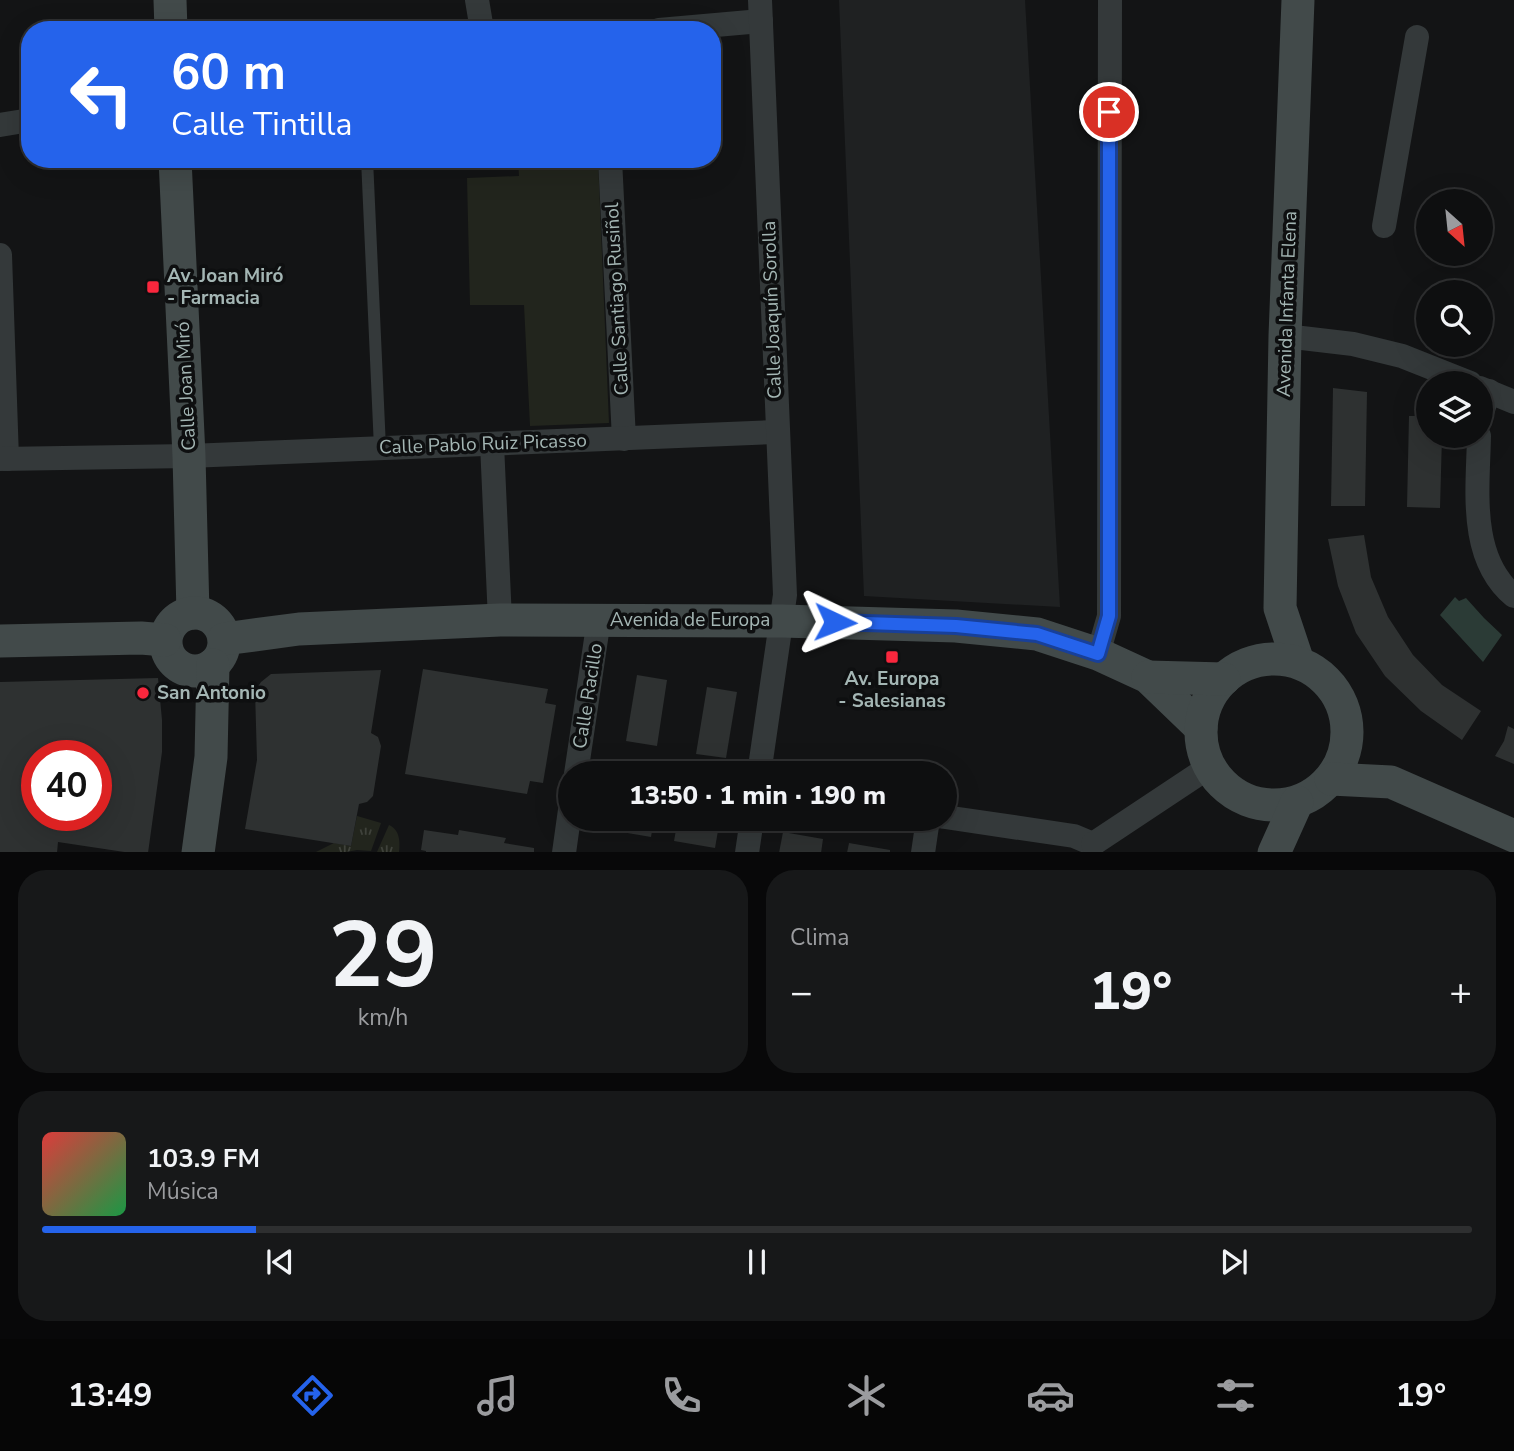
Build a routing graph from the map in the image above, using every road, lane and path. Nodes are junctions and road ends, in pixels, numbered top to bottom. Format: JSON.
{"nodes":[{"id":1,"x":170,"y":0,"type":"edge"},
{"id":2,"x":477,"y":0,"type":"edge"},
{"id":3,"x":1110,"y":0,"type":"edge"},
{"id":4,"x":1298,"y":0,"type":"edge"},
{"id":5,"x":761,"y":11,"type":"edge"},
{"id":6,"x":171,"y":21,"type":"edge"},
{"id":7,"x":480,"y":21,"type":"edge"},
{"id":8,"x":707,"y":21,"type":"edge"},
{"id":9,"x":1418,"y":37,"type":"dead end"},
{"id":10,"x":21,"y":122,"type":"edge"},
{"id":11,"x":0,"y":125,"type":"edge"},
{"id":12,"x":174,"y":168,"type":"edge"},
{"id":13,"x":367,"y":168,"type":"edge"},
{"id":14,"x":610,"y":168,"type":"edge"},
{"id":15,"x":1384,"y":226,"type":"dead end"},
{"id":16,"x":0,"y":255,"type":"edge"},
{"id":17,"x":1285,"y":336,"type":"junction"},
{"id":18,"x":1440,"y":371,"type":"edge"},
{"id":19,"x":1493,"y":393,"type":"edge"},
{"id":20,"x":1514,"y":402,"type":"edge"},
{"id":21,"x":777,"y":432,"type":"junction"},
{"id":22,"x":624,"y":439,"type":"junction"},
{"id":23,"x":492,"y":444,"type":"junction"},
{"id":24,"x":380,"y":448,"type":"junction"},
{"id":25,"x":1479,"y":448,"type":"edge"},
{"id":26,"x":189,"y":456,"type":"junction"},
{"id":27,"x":4,"y":459,"type":"edge"},
{"id":28,"x":1514,"y":596,"type":"edge"},
{"id":29,"x":1280,"y":608,"type":"junction"},
{"id":30,"x":193,"y":613,"type":"junction"},
{"id":31,"x":599,"y":619,"type":"junction"},
{"id":32,"x":500,"y":620,"type":"junction"},
{"id":33,"x":782,"y":621,"type":"junction"},
{"id":34,"x":165,"y":640,"type":"junction"},
{"id":35,"x":0,"y":641,"type":"edge"},
{"id":36,"x":1098,"y":654,"type":"junction"},
{"id":37,"x":211,"y":659,"type":"junction"},
{"id":38,"x":1256,"y":660,"type":"junction"},
{"id":39,"x":1298,"y":662,"type":"junction"},
{"id":40,"x":1148,"y":677,"type":"junction"},
{"id":41,"x":1224,"y":679,"type":"junction"},
{"id":42,"x":1201,"y":728,"type":"junction"},
{"id":43,"x":1348,"y":731,"type":"junction"},
{"id":44,"x":578,"y":761,"type":"edge"},
{"id":45,"x":761,"y":761,"type":"edge"},
{"id":46,"x":1209,"y":767,"type":"junction"},
{"id":47,"x":1331,"y":779,"type":"junction"},
{"id":48,"x":1391,"y":782,"type":"junction"},
{"id":49,"x":1252,"y":802,"type":"junction"},
{"id":50,"x":1297,"y":802,"type":"junction"},
{"id":51,"x":957,"y":819,"type":"edge"},
{"id":52,"x":567,"y":831,"type":"edge"},
{"id":53,"x":750,"y":831,"type":"edge"},
{"id":54,"x":926,"y":831,"type":"edge"},
{"id":55,"x":1514,"y":836,"type":"edge"},
{"id":56,"x":1094,"y":848,"type":"edge"},
{"id":57,"x":180,"y":852,"type":"edge"},
{"id":58,"x":198,"y":852,"type":"edge"},
{"id":59,"x":564,"y":852,"type":"edge"},
{"id":60,"x":747,"y":852,"type":"edge"},
{"id":61,"x":923,"y":852,"type":"edge"},
{"id":62,"x":1274,"y":852,"type":"edge"}],
"edges":[{"from":1,"to":6,"type":"street"},
{"from":2,"to":7,"type":"street"},
{"from":3,"to":36,"type":"street"},
{"from":4,"to":17,"type":"street","name":"Avenida Infanta Elena"},
{"from":5,"to":8,"type":"street"},
{"from":5,"to":21,"type":"street","name":"Calle Joaquín Sorolla"},
{"from":9,"to":15,"type":"street"},
{"from":10,"to":11,"type":"street"},
{"from":12,"to":26,"type":"street","name":"Calle Joan Miró"},
{"from":13,"to":24,"type":"lane"},
{"from":14,"to":22,"type":"street","name":"Calle Santiago Rusiñol"},
{"from":16,"to":27,"type":"street"},
{"from":17,"to":18,"type":"street"},
{"from":17,"to":29,"type":"street","name":"Avenida Infanta Elena"},
{"from":19,"to":20,"type":"street"},
{"from":21,"to":22,"type":"street","name":"Calle Pablo Ruiz Picasso"},
{"from":21,"to":33,"type":"street","name":"Calle Joaquín Sorolla"},
{"from":22,"to":23,"type":"street","name":"Calle Pablo Ruiz Picasso"},
{"from":23,"to":24,"type":"street","name":"Calle Pablo Ruiz Picasso"},
{"from":23,"to":32,"type":"street"},
{"from":24,"to":26,"type":"street","name":"Calle Pablo Ruiz Picasso"},
{"from":25,"to":28,"type":"street"},
{"from":26,"to":27,"type":"street","name":"Calle Pablo Ruiz Picasso"},
{"from":26,"to":30,"type":"street","name":"Calle Joan Miró"},
{"from":29,"to":38,"type":"street","name":"Avenida Infanta Elena"},
{"from":29,"to":39,"type":"street","name":"Avenida Infanta Elena"},
{"from":30,"to":34,"type":"street"},
{"from":30,"to":37,"type":"street"},
{"from":31,"to":32,"type":"street","name":"Avenida de Europa"},
{"from":31,"to":33,"type":"street","name":"Avenida de Europa"},
{"from":31,"to":44,"type":"street","name":"Calle Racillo"},
{"from":32,"to":37,"type":"street","name":"Avenida de Europa"},
{"from":33,"to":36,"type":"street","name":"Avenida de Europa"},
{"from":33,"to":45,"type":"street","name":"Calle Joaquín Sorolla"},
{"from":34,"to":35,"type":"street"},
{"from":34,"to":37,"type":"street"},
{"from":36,"to":40,"type":"street","name":"Avenida de Europa"},
{"from":37,"to":57,"type":"street"},
{"from":37,"to":58,"type":"street"},
{"from":38,"to":39,"type":"street"},
{"from":38,"to":41,"type":"street"},
{"from":39,"to":43,"type":"street"},
{"from":40,"to":41,"type":"street","name":"Avenida de Europa"},
{"from":40,"to":42,"type":"street","name":"Avenida de Europa"},
{"from":41,"to":42,"type":"street"},
{"from":42,"to":46,"type":"street"},
{"from":43,"to":47,"type":"street"},
{"from":43,"to":48,"type":"street"},
{"from":46,"to":49,"type":"street"},
{"from":46,"to":56,"type":"street"},
{"from":47,"to":48,"type":"street"},
{"from":47,"to":50,"type":"street"},
{"from":48,"to":55,"type":"street"},
{"from":49,"to":50,"type":"street"},
{"from":49,"to":62,"type":"street"},
{"from":50,"to":62,"type":"street"},
{"from":51,"to":56,"type":"street"},
{"from":52,"to":59,"type":"street"},
{"from":53,"to":60,"type":"street"},
{"from":54,"to":61,"type":"street"}]}
